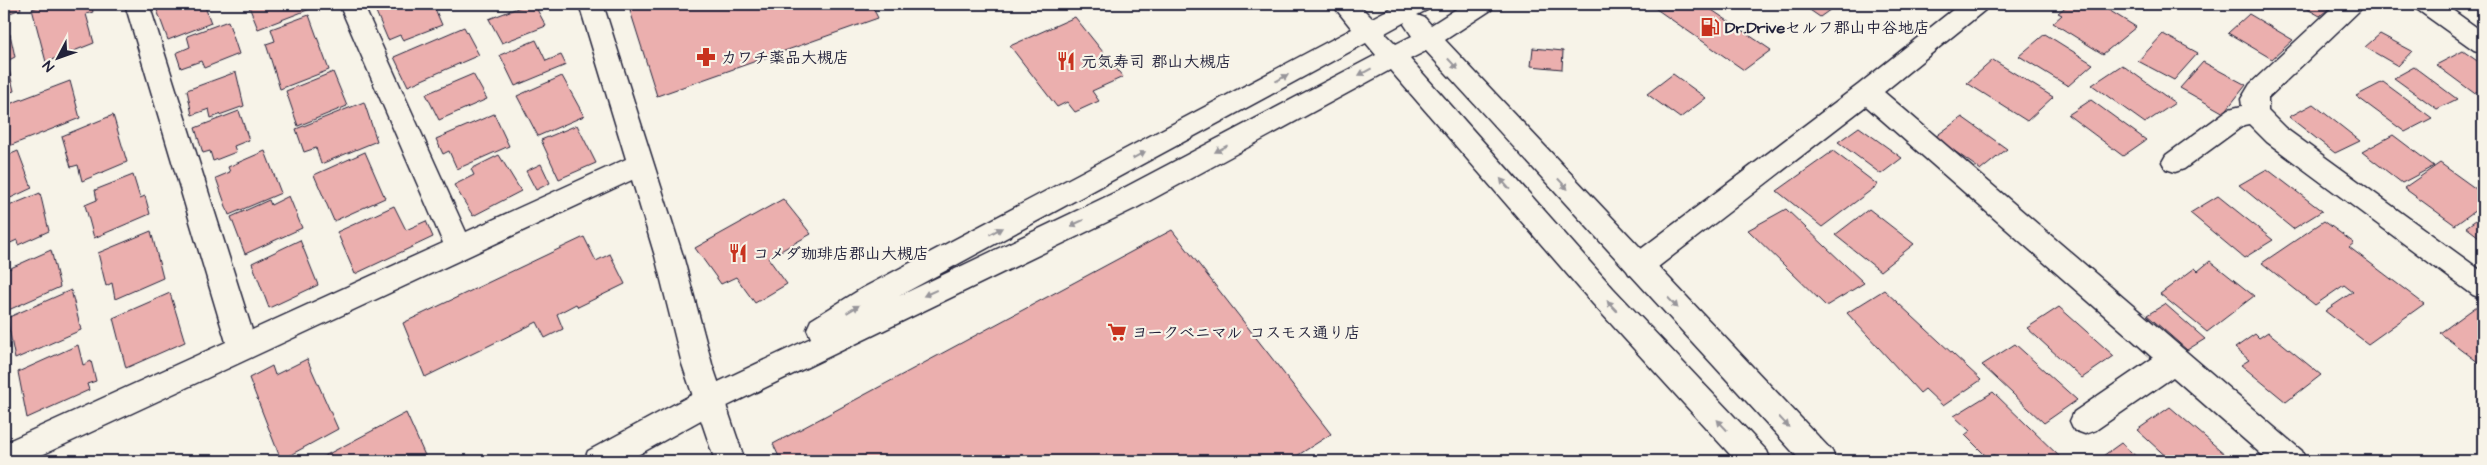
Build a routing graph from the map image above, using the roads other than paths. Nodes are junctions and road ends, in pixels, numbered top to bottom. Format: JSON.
{"nodes":[{"id":1,"x":137,"y":4,"type":"edge"},
{"id":2,"x":351,"y":4,"type":"edge"},
{"id":3,"x":592,"y":4,"type":"edge"},
{"id":4,"x":1344,"y":4,"type":"edge"},
{"id":5,"x":1482,"y":4,"type":"edge"},
{"id":6,"x":1976,"y":4,"type":"edge"},
{"id":7,"x":2352,"y":4,"type":"edge"},
{"id":8,"x":2426,"y":4,"type":"edge"},
{"id":9,"x":1405,"y":7,"type":"edge"},
{"id":10,"x":1369,"y":31,"type":"junction"},
{"id":11,"x":1429,"y":38,"type":"junction"},
{"id":12,"x":2483,"y":44,"type":"edge"},
{"id":13,"x":1393,"y":57,"type":"junction"},
{"id":14,"x":1867,"y":92,"type":"junction"},
{"id":15,"x":2255,"y":114,"type":"junction"},
{"id":16,"x":2174,"y":162,"type":"dead end"},
{"id":17,"x":641,"y":164,"type":"junction"},
{"id":18,"x":459,"y":248,"type":"junction"},
{"id":19,"x":1639,"y":266,"type":"junction"},
{"id":20,"x":2483,"y":287,"type":"edge"},
{"id":21,"x":244,"y":348,"type":"junction"},
{"id":22,"x":2174,"y":360,"type":"junction"},
{"id":23,"x":708,"y":400,"type":"junction"},
{"id":24,"x":2085,"y":421,"type":"dead end"},
{"id":25,"x":4,"y":458,"type":"edge"},
{"id":26,"x":599,"y":461,"type":"edge"},
{"id":27,"x":730,"y":461,"type":"edge"},
{"id":28,"x":1756,"y":461,"type":"edge"},
{"id":29,"x":1821,"y":461,"type":"edge"},
{"id":30,"x":2291,"y":461,"type":"edge"}],
"edges":[{"from":1,"to":21,"type":"street"},
{"from":2,"to":18,"type":"street"},
{"from":3,"to":17,"type":"street"},
{"from":4,"to":10,"type":"street"},
{"from":5,"to":11,"type":"street"},
{"from":6,"to":14,"type":"street"},
{"from":7,"to":15,"type":"street"},
{"from":8,"to":12,"type":"street"},
{"from":9,"to":10,"type":"street"},
{"from":9,"to":11,"type":"street"},
{"from":10,"to":13,"type":"street"},
{"from":23,"to":10,"type":"street","one_way":true},
{"from":11,"to":13,"type":"street"},
{"from":11,"to":19,"type":"street","one_way":true},
{"from":13,"to":23,"type":"street","one_way":true},
{"from":28,"to":13,"type":"street","one_way":true},
{"from":14,"to":19,"type":"street"},
{"from":14,"to":22,"type":"street"},
{"from":15,"to":16,"type":"street"},
{"from":15,"to":20,"type":"street"},
{"from":17,"to":18,"type":"street"},
{"from":17,"to":23,"type":"street"},
{"from":18,"to":21,"type":"street"},
{"from":19,"to":29,"type":"street","one_way":true},
{"from":21,"to":25,"type":"street"},
{"from":22,"to":24,"type":"street"},
{"from":22,"to":30,"type":"street"},
{"from":23,"to":26,"type":"street"},
{"from":23,"to":27,"type":"street"}]}
